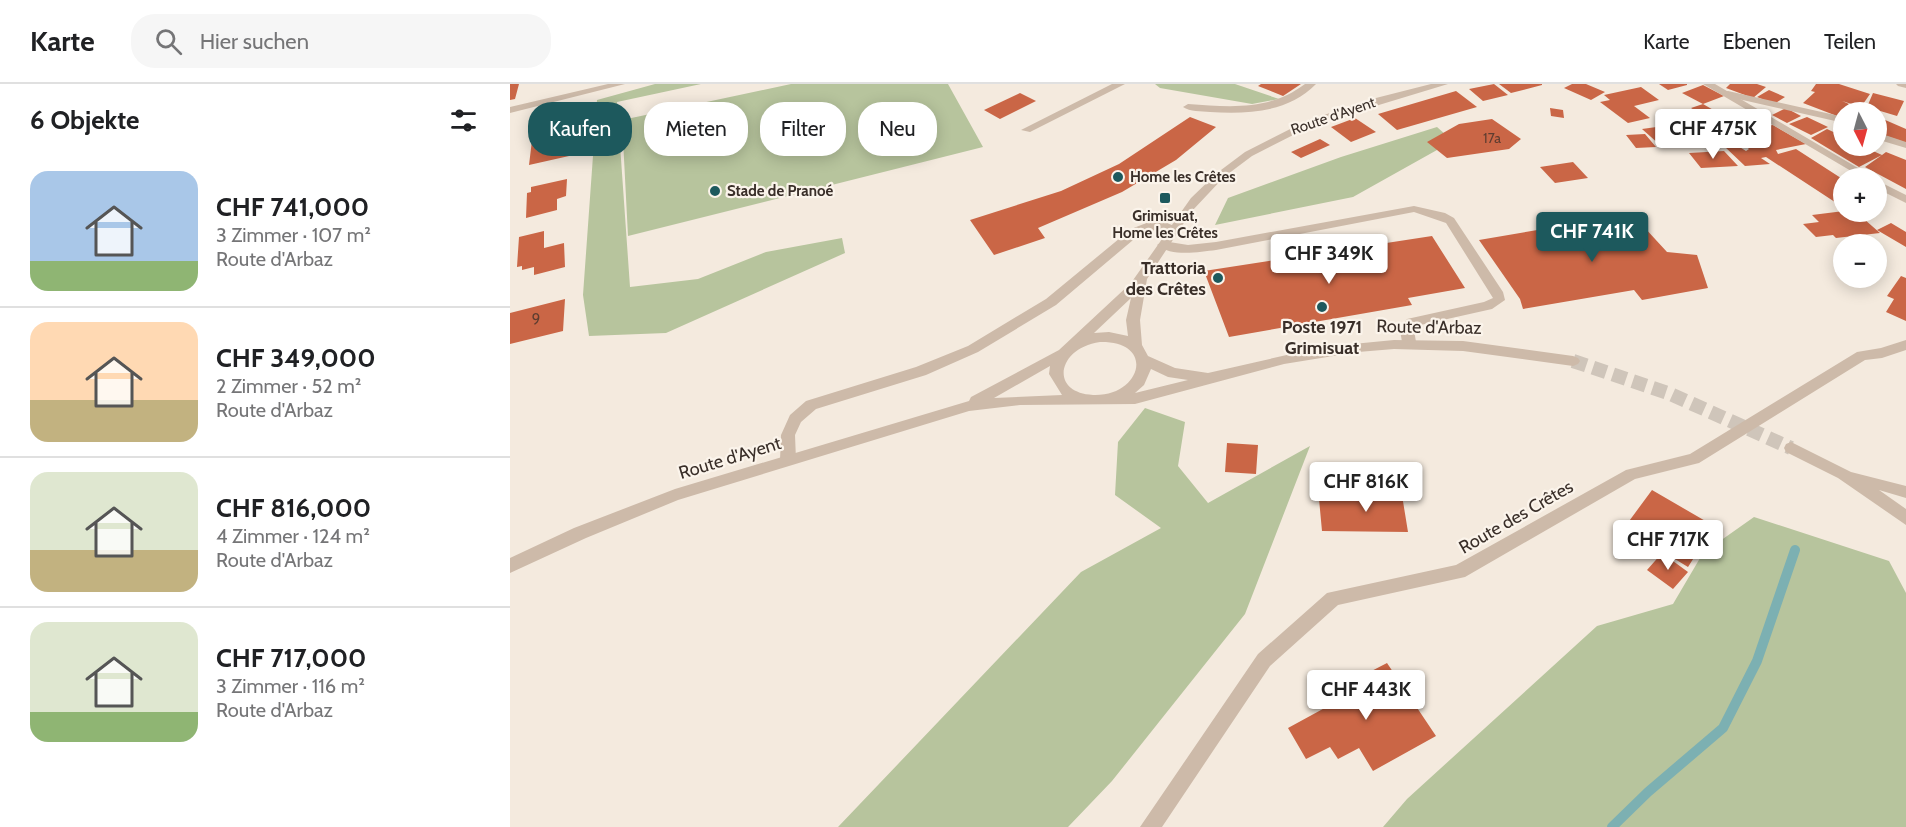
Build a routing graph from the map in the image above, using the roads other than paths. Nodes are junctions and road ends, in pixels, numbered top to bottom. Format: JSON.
{"nodes":[{"id":1,"x":620,"y":84,"type":"edge"},
{"id":2,"x":1120,"y":84,"type":"edge"},
{"id":3,"x":1311,"y":84,"type":"edge"},
{"id":4,"x":1443,"y":84,"type":"edge"},
{"id":5,"x":1708,"y":84,"type":"edge"},
{"id":6,"x":1901,"y":84,"type":"edge"},
{"id":7,"x":1906,"y":85,"type":"edge"},
{"id":8,"x":1728,"y":94,"type":"junction"},
{"id":9,"x":1188,"y":107,"type":"dead end"},
{"id":10,"x":510,"y":110,"type":"edge"},
{"id":11,"x":1833,"y":118,"type":"edge"},
{"id":12,"x":1026,"y":130,"type":"dead end"},
{"id":13,"x":1887,"y":139,"type":"edge"},
{"id":14,"x":1906,"y":145,"type":"edge"},
{"id":15,"x":1853,"y":168,"type":"edge"},
{"id":16,"x":1887,"y":189,"type":"edge"},
{"id":17,"x":1906,"y":200,"type":"edge"},
{"id":18,"x":1173,"y":228,"type":"junction"},
{"id":19,"x":1163,"y":245,"type":"junction"},
{"id":20,"x":1142,"y":277,"type":"junction"},
{"id":21,"x":1409,"y":342,"type":"junction"},
{"id":22,"x":1906,"y":345,"type":"edge"},
{"id":23,"x":1067,"y":350,"type":"junction"},
{"id":24,"x":1139,"y":353,"type":"junction"},
{"id":25,"x":1573,"y":361,"type":"tunnel mouth"},
{"id":26,"x":1215,"y":376,"type":"junction"},
{"id":27,"x":1108,"y":399,"type":"junction"},
{"id":28,"x":1088,"y":400,"type":"junction"},
{"id":29,"x":969,"y":406,"type":"junction"},
{"id":30,"x":1791,"y":448,"type":"tunnel mouth"},
{"id":31,"x":788,"y":460,"type":"junction"},
{"id":32,"x":1843,"y":474,"type":"junction"},
{"id":33,"x":1906,"y":492,"type":"edge"},
{"id":34,"x":1906,"y":518,"type":"edge"},
{"id":35,"x":510,"y":566,"type":"edge"},
{"id":36,"x":1150,"y":827,"type":"edge"}],
"edges":[{"from":1,"to":10,"type":"street"},
{"from":2,"to":12,"type":"street"},
{"from":3,"to":9,"type":"street"},
{"from":4,"to":18,"type":"street","name":"Route d'Ayent"},
{"from":5,"to":8,"type":"street"},
{"from":6,"to":7,"type":"street"},
{"from":8,"to":11,"type":"street"},
{"from":8,"to":15,"type":"street"},
{"from":13,"to":14,"type":"street"},
{"from":16,"to":17,"type":"street"},
{"from":18,"to":19,"type":"street","name":"Route d'Ayent"},
{"from":18,"to":31,"type":"street"},
{"from":19,"to":20,"type":"street","name":"Route d'Ayent"},
{"from":19,"to":21,"type":"street"},
{"from":20,"to":23,"type":"street","name":"Route d'Ayent"},
{"from":20,"to":24,"type":"street","name":"Route d'Ayent"},
{"from":21,"to":25,"type":"street","name":"Route d'Arbaz"},
{"from":21,"to":26,"type":"street","name":"Route d'Arbaz"},
{"from":22,"to":36,"type":"street","name":"Route des Crêtes"},
{"from":23,"to":24,"type":"street"},
{"from":23,"to":28,"type":"street"},
{"from":23,"to":29,"type":"street","name":"Route d'Ayent"},
{"from":24,"to":26,"type":"street","name":"Route d'Arbaz"},
{"from":24,"to":27,"type":"street"},
{"from":26,"to":27,"type":"street","name":"Route d'Arbaz"},
{"from":27,"to":28,"type":"street"},
{"from":28,"to":29,"type":"street","name":"Route d'Ayent"},
{"from":29,"to":31,"type":"street","name":"Route d'Ayent"},
{"from":30,"to":32,"type":"street"},
{"from":31,"to":35,"type":"street","name":"Route d'Ayent"},
{"from":32,"to":33,"type":"street"},
{"from":32,"to":34,"type":"street"}]}
